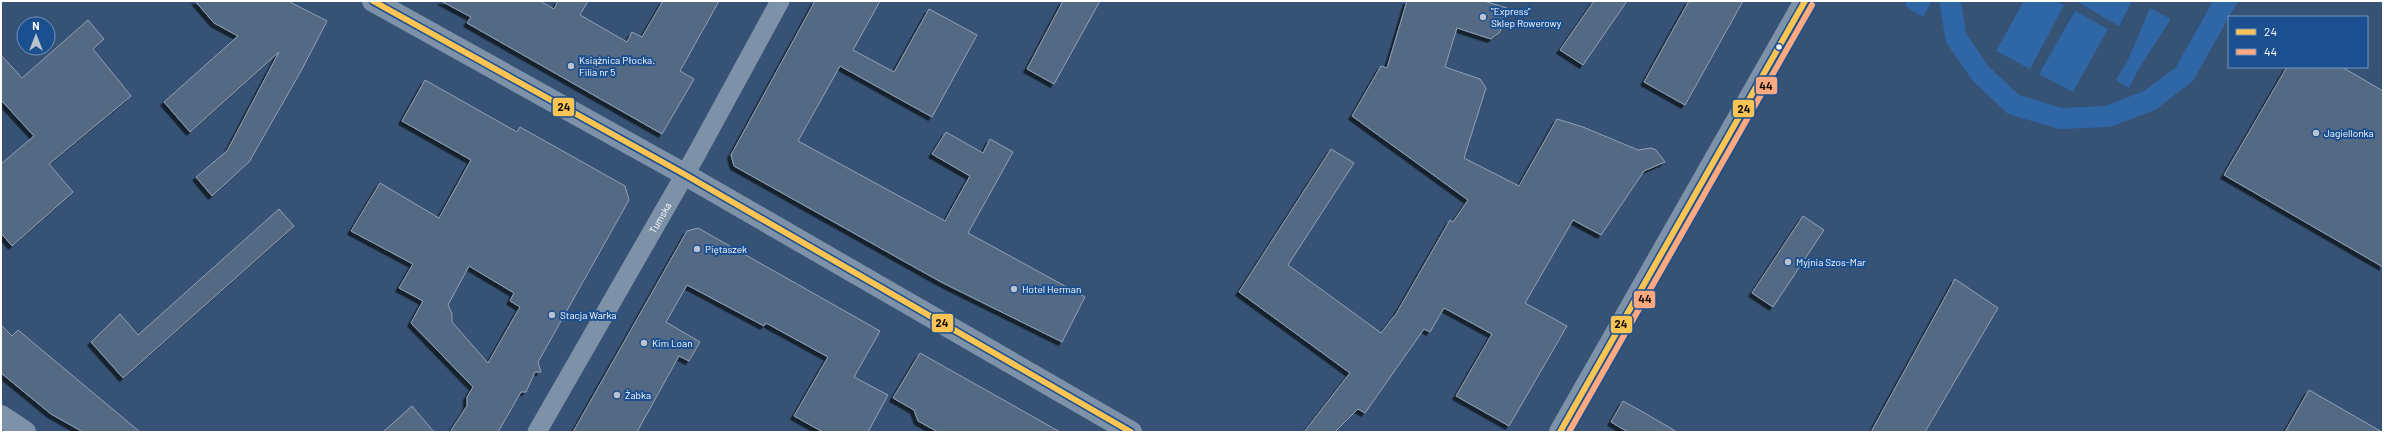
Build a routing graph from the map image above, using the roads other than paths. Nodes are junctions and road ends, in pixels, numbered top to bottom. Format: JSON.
{"nodes":[{"id":1,"x":373,"y":1,"type":"edge"},
{"id":2,"x":780,"y":1,"type":"edge"},
{"id":3,"x":1805,"y":1,"type":"edge"},
{"id":4,"x":684,"y":174,"type":"junction"},
{"id":5,"x":1,"y":416,"type":"edge"},
{"id":6,"x":25,"y":432,"type":"edge"},
{"id":7,"x":537,"y":432,"type":"edge"},
{"id":8,"x":1132,"y":432,"type":"edge"},
{"id":9,"x":1560,"y":432,"type":"edge"}],
"edges":[{"from":1,"to":4,"type":"street"},
{"from":2,"to":4,"type":"street","name":"Tumska"},
{"from":3,"to":9,"type":"street"},
{"from":4,"to":7,"type":"street","name":"Tumska"},
{"from":4,"to":8,"type":"street"},
{"from":5,"to":6,"type":"street"}]}
